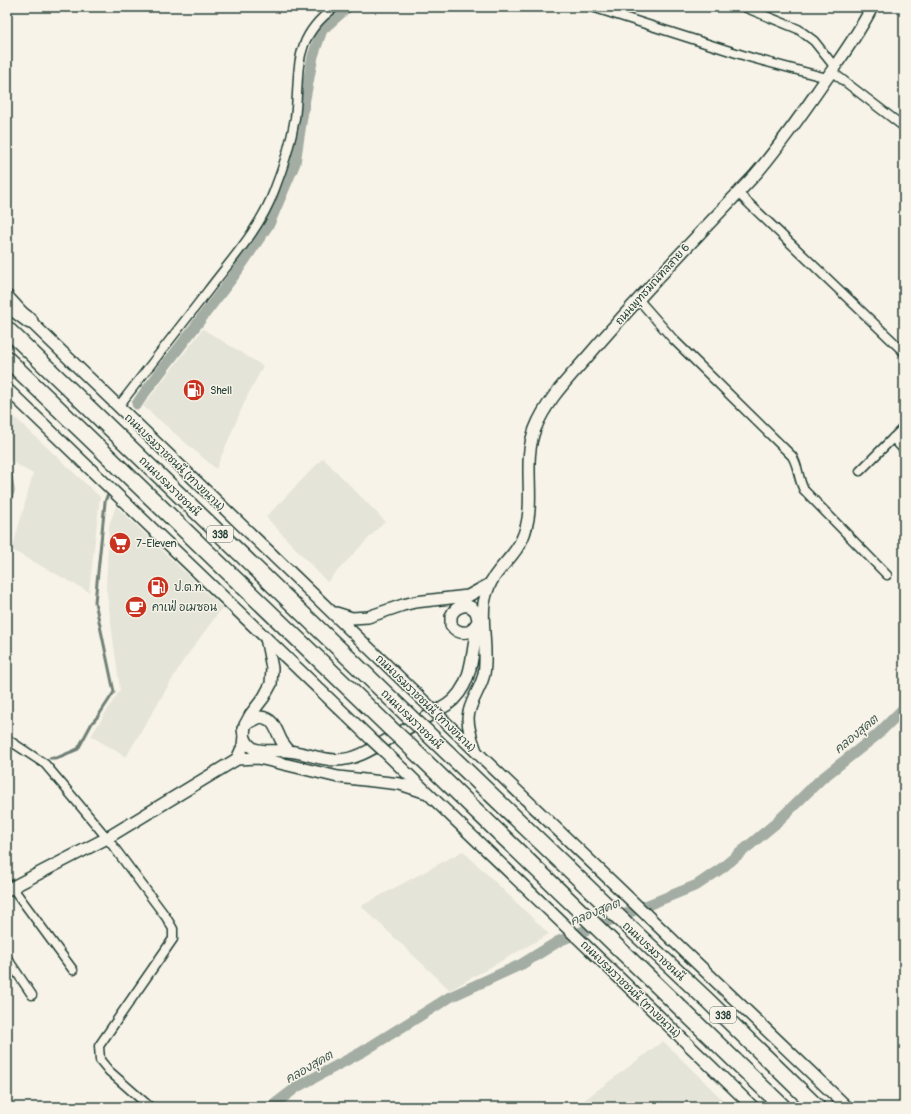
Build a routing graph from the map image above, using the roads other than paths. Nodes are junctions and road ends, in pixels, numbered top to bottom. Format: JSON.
{"nodes":[{"id":1,"x":335,"y":7,"type":"edge"},
{"id":2,"x":592,"y":7,"type":"edge"},
{"id":3,"x":744,"y":7,"type":"edge"},
{"id":4,"x":872,"y":7,"type":"edge"},
{"id":5,"x":831,"y":72,"type":"junction"},
{"id":6,"x":904,"y":127,"type":"edge"},
{"id":7,"x":738,"y":193,"type":"junction"},
{"id":8,"x":7,"y":296,"type":"edge"},
{"id":9,"x":638,"y":299,"type":"junction"},
{"id":10,"x":7,"y":304,"type":"edge"},
{"id":11,"x":30,"y":322,"type":"junction"},
{"id":12,"x":7,"y":329,"type":"edge"},
{"id":13,"x":904,"y":352,"type":"edge"},
{"id":14,"x":7,"y":359,"type":"edge"},
{"id":15,"x":7,"y":365,"type":"edge"},
{"id":16,"x":7,"y":389,"type":"edge"},
{"id":17,"x":45,"y":395,"type":"junction"},
{"id":18,"x":118,"y":406,"type":"junction"},
{"id":19,"x":904,"y":428,"type":"edge"},
{"id":20,"x":893,"y":438,"type":"junction"},
{"id":21,"x":904,"y":450,"type":"edge"},
{"id":22,"x":860,"y":471,"type":"dead end"},
{"id":23,"x":887,"y":575,"type":"dead end"},
{"id":24,"x":490,"y":584,"type":"junction"},
{"id":25,"x":443,"y":600,"type":"junction"},
{"id":26,"x":484,"y":602,"type":"junction"},
{"id":27,"x":460,"y":606,"type":"junction"},
{"id":28,"x":330,"y":611,"type":"junction"},
{"id":29,"x":477,"y":623,"type":"junction"},
{"id":30,"x":266,"y":638,"type":"junction"},
{"id":31,"x":486,"y":648,"type":"junction"},
{"id":32,"x":244,"y":731,"type":"junction"},
{"id":33,"x":7,"y":739,"type":"edge"},
{"id":34,"x":289,"y":751,"type":"junction"},
{"id":35,"x":476,"y":751,"type":"junction"},
{"id":36,"x":237,"y":759,"type":"junction"},
{"id":37,"x":267,"y":760,"type":"junction"},
{"id":38,"x":428,"y":794,"type":"junction"},
{"id":39,"x":107,"y":838,"type":"junction"},
{"id":40,"x":10,"y":888,"type":"edge"},
{"id":41,"x":7,"y":958,"type":"edge"},
{"id":42,"x":73,"y":970,"type":"dead end"},
{"id":43,"x":32,"y":995,"type":"dead end"},
{"id":44,"x":750,"y":1106,"type":"edge"},
{"id":45,"x":150,"y":1107,"type":"edge"},
{"id":46,"x":783,"y":1107,"type":"edge"},
{"id":47,"x":817,"y":1107,"type":"edge"},
{"id":48,"x":847,"y":1107,"type":"edge"}],
"edges":[{"from":1,"to":18,"type":"street"},
{"from":2,"to":5,"type":"street"},
{"from":3,"to":5,"type":"street"},
{"from":4,"to":5,"type":"main road","name":"ถนนพุทธมณฑลสาย 6"},
{"from":5,"to":6,"type":"street"},
{"from":5,"to":7,"type":"main road","name":"ถนนพุทธมณฑลสาย 6"},
{"from":7,"to":9,"type":"main road","name":"ถนนพุทธมณฑลสาย 6"},
{"from":7,"to":13,"type":"street"},
{"from":8,"to":11,"type":"main road","name":"ถนนบรมราชชนนี (ทางขนาน)","number":"338"},
{"from":9,"to":23,"type":"street"},
{"from":9,"to":24,"type":"main road","name":"ถนนพุทธมณฑลสาย 6"},
{"from":10,"to":11,"type":"highway"},
{"from":11,"to":18,"type":"main road","name":"ถนนบรมราชชนนี (ทางขนาน)","number":"338"},
{"from":12,"to":47,"type":"highway","name":"ถนนบรมราชชนนี","number":"338","bridge":true},
{"from":14,"to":17,"type":"highway","name":"ถนนบรมราชชนนี","number":"338"},
{"from":15,"to":17,"type":"highway"},
{"from":16,"to":30,"type":"main road","name":"ถนนบรมราชชนนี (ทางขนาน)"},
{"from":17,"to":46,"type":"highway","name":"ถนนบรมราชชนนี","number":"338","bridge":true},
{"from":18,"to":28,"type":"main road","name":"ถนนบรมราชชนนี (ทางขนาน)","number":"338"},
{"from":19,"to":20,"type":"street"},
{"from":20,"to":21,"type":"street"},
{"from":20,"to":22,"type":"street"},
{"from":24,"to":25,"type":"main road","name":"ถนนพุทธมณฑลสาย 6"},
{"from":24,"to":26,"type":"main road","name":"ถนนพุทธมณฑลสาย 6"},
{"from":25,"to":27,"type":"main road"},
{"from":25,"to":28,"type":"main road","name":"ถนนพุทธมณฑลสาย 6"},
{"from":26,"to":29,"type":"main road"},
{"from":26,"to":31,"type":"main road","name":"ถนนพุทธมณฑลสาย 6"},
{"from":27,"to":29,"type":"main road"},
{"from":27,"to":29,"type":"main road"},
{"from":28,"to":35,"type":"main road","name":"ถนนบรมราชชนนี (ทางขนาน)","number":"338","bridge":true},
{"from":29,"to":31,"type":"main road"},
{"from":29,"to":34,"type":"main road"},
{"from":30,"to":32,"type":"main road"},
{"from":30,"to":38,"type":"main road","name":"ถนนบรมราชชนนี (ทางขนาน)","bridge":true},
{"from":31,"to":35,"type":"main road","name":"ถนนพุทธมณฑลสาย 6"},
{"from":32,"to":34,"type":"main road"},
{"from":32,"to":34,"type":"main road"},
{"from":32,"to":36,"type":"main road"},
{"from":32,"to":37,"type":"main road"},
{"from":33,"to":39,"type":"street"},
{"from":35,"to":48,"type":"main road","name":"ถนนบรมราชชนนี (ทางขนาน)","number":"338"},
{"from":36,"to":37,"type":"main road"},
{"from":36,"to":39,"type":"main road"},
{"from":37,"to":38,"type":"main road"},
{"from":38,"to":44,"type":"main road","name":"ถนนบรมราชชนนี (ทางขนาน)"},
{"from":39,"to":40,"type":"main road"},
{"from":39,"to":45,"type":"street"},
{"from":40,"to":42,"type":"street"},
{"from":41,"to":43,"type":"street"}]}
